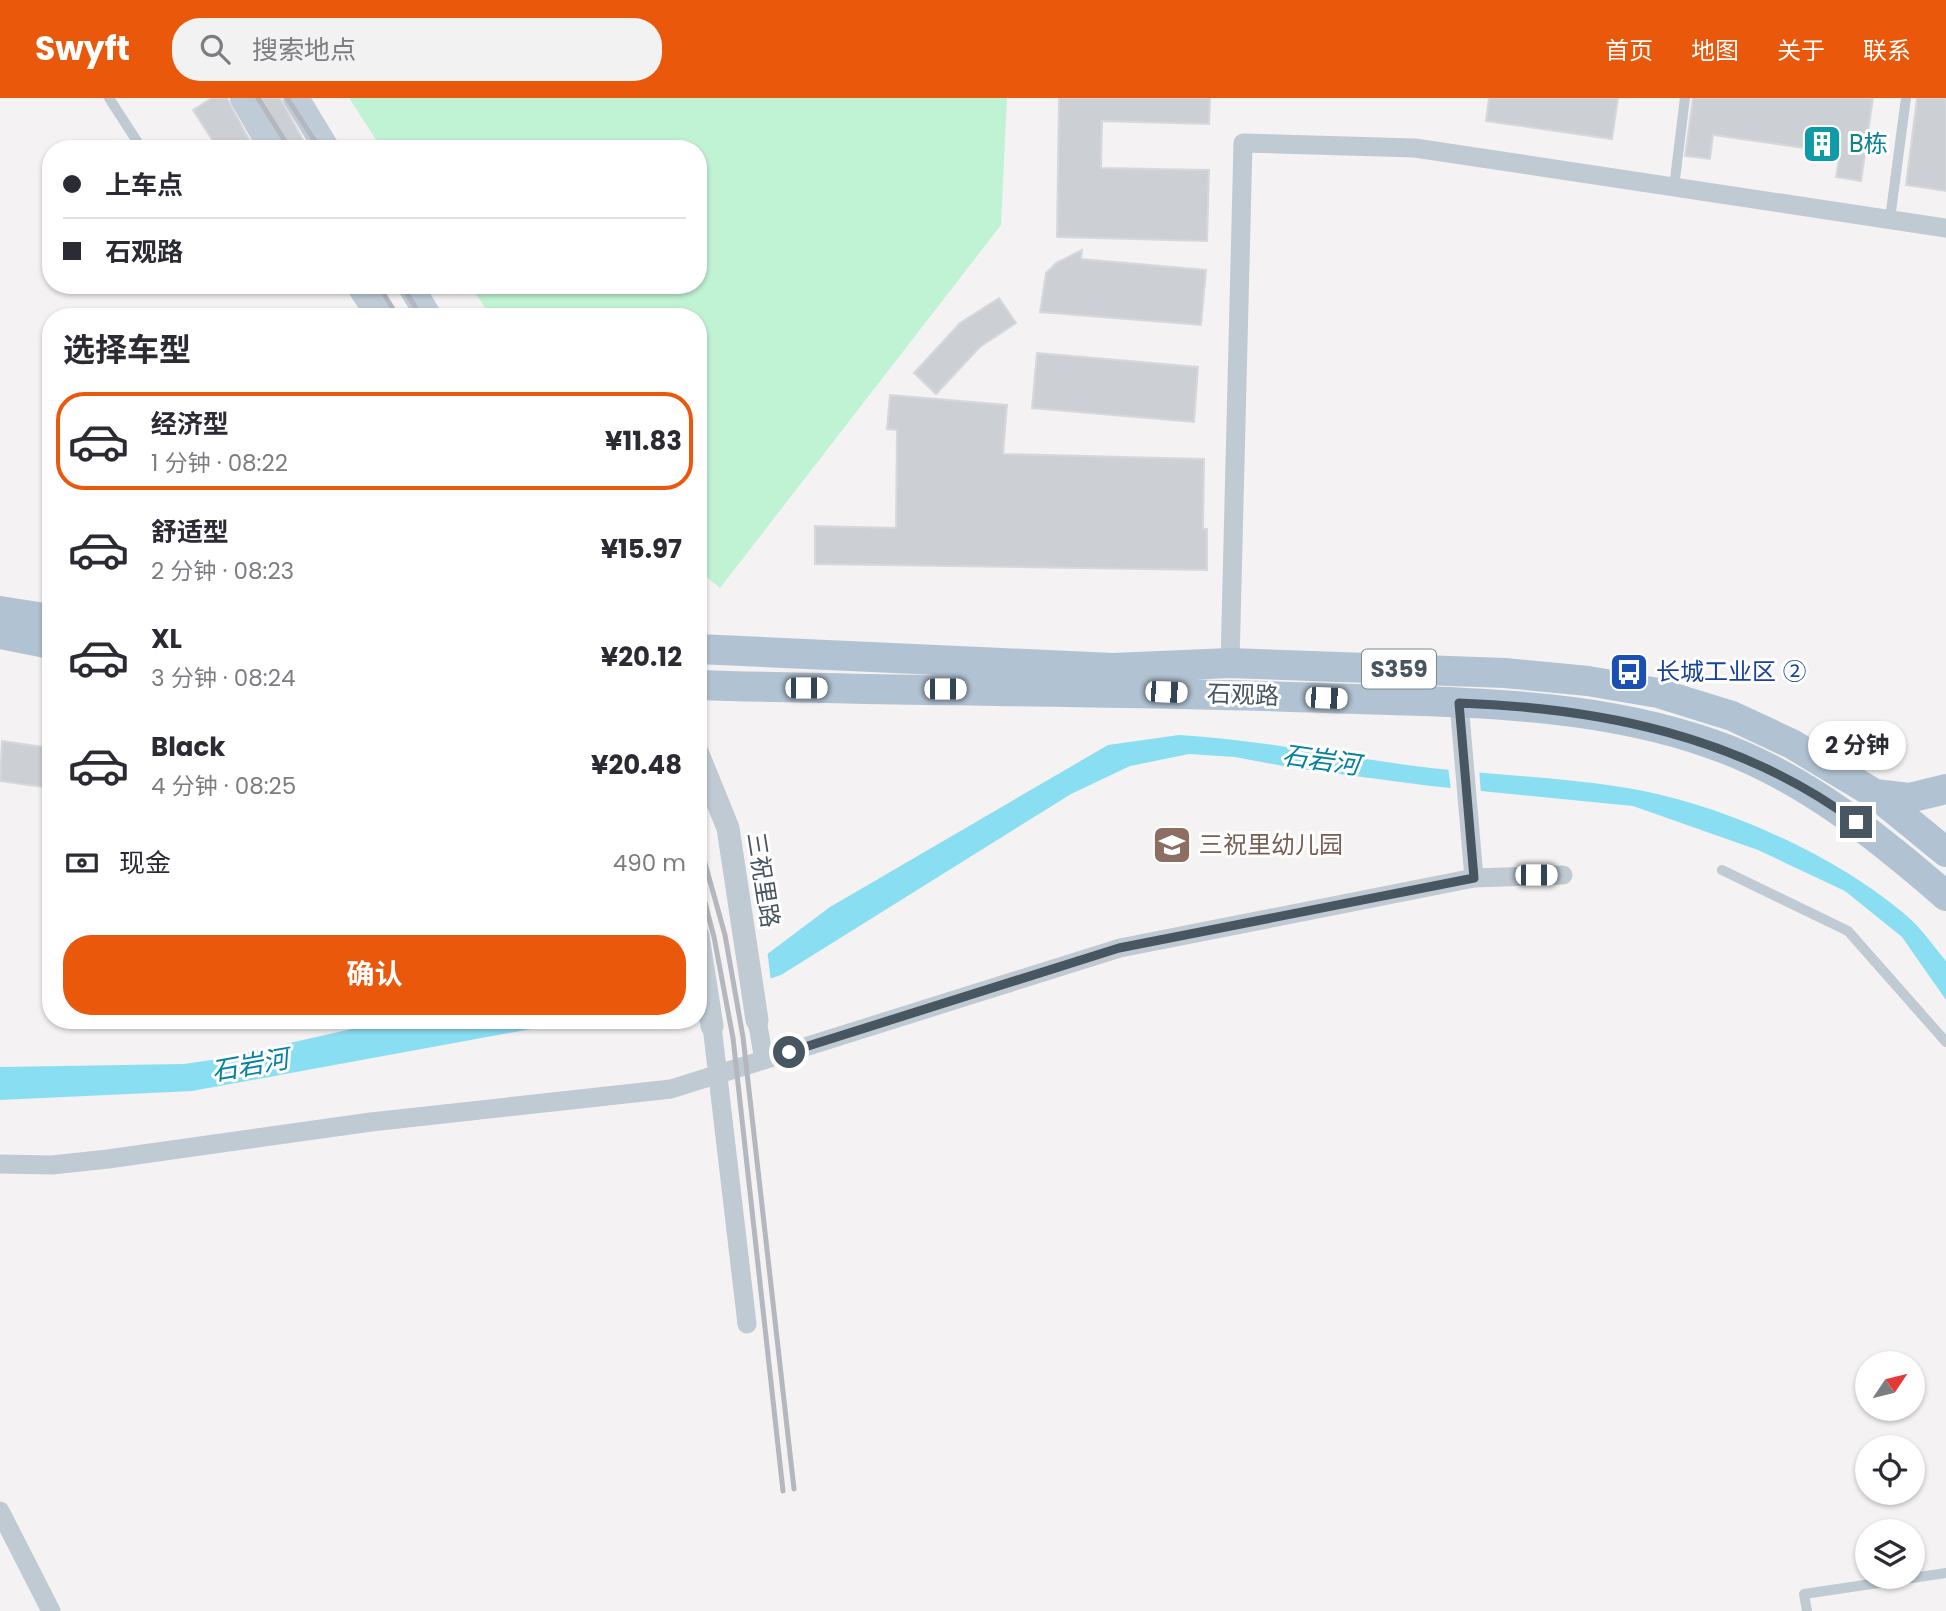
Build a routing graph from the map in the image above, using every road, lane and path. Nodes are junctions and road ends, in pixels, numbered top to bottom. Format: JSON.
{"nodes":[{"id":1,"x":109,"y":98,"type":"edge"},
{"id":2,"x":243,"y":98,"type":"edge"},
{"id":3,"x":296,"y":98,"type":"edge"},
{"id":4,"x":1685,"y":98,"type":"edge"},
{"id":5,"x":1906,"y":98,"type":"edge"},
{"id":6,"x":136,"y":140,"type":"edge"},
{"id":7,"x":267,"y":140,"type":"edge"},
{"id":8,"x":322,"y":140,"type":"edge"},
{"id":9,"x":1674,"y":187,"type":"junction"},
{"id":10,"x":1890,"y":219,"type":"junction"},
{"id":11,"x":1946,"y":228,"type":"edge"},
{"id":12,"x":0,"y":611,"type":"edge"},
{"id":13,"x":42,"y":618,"type":"edge"},
{"id":14,"x":0,"y":634,"type":"edge"},
{"id":15,"x":42,"y":642,"type":"edge"},
{"id":16,"x":707,"y":649,"type":"edge"},
{"id":17,"x":1230,"y":663,"type":"junction"},
{"id":18,"x":707,"y":685,"type":"edge"},
{"id":19,"x":1459,"y":703,"type":"junction"},
{"id":20,"x":707,"y":776,"type":"edge"},
{"id":21,"x":1946,"y":789,"type":"edge"},
{"id":22,"x":1875,"y":794,"type":"junction"},
{"id":23,"x":1946,"y":852,"type":"edge"},
{"id":24,"x":1722,"y":870,"type":"dead end"},
{"id":25,"x":1563,"y":875,"type":"dead end"},
{"id":26,"x":1474,"y":878,"type":"junction"},
{"id":27,"x":1946,"y":896,"type":"edge"},
{"id":28,"x":707,"y":992,"type":"edge"},
{"id":29,"x":756,"y":1011,"type":"joint"},
{"id":30,"x":711,"y":1018,"type":"joint"},
{"id":31,"x":1946,"y":1042,"type":"edge"},
{"id":32,"x":764,"y":1060,"type":"junction"},
{"id":33,"x":718,"y":1075,"type":"junction"},
{"id":34,"x":0,"y":1164,"type":"edge"},
{"id":35,"x":747,"y":1324,"type":"dead end"},
{"id":36,"x":0,"y":1511,"type":"edge"},
{"id":37,"x":1946,"y":1573,"type":"edge"},
{"id":38,"x":51,"y":1611,"type":"edge"},
{"id":39,"x":1807,"y":1611,"type":"edge"}],
"edges":[{"from":1,"to":6,"type":"lane"},
{"from":2,"to":7,"type":"main road"},
{"from":3,"to":8,"type":"main road"},
{"from":4,"to":9,"type":"lane"},
{"from":5,"to":10,"type":"lane"},
{"from":9,"to":10,"type":"street"},
{"from":9,"to":17,"type":"street"},
{"from":10,"to":11,"type":"street"},
{"from":12,"to":13,"type":"main road"},
{"from":14,"to":15,"type":"main road"},
{"from":16,"to":17,"type":"main road","name":"石观路","number":"S359"},
{"from":17,"to":22,"type":"main road","name":"石观路","number":"S359"},
{"from":18,"to":19,"type":"main road","name":"石观路"},
{"from":19,"to":26,"type":"street"},
{"from":19,"to":27,"type":"main road","name":"石观路"},
{"from":20,"to":29,"type":"street","name":"三祝里路"},
{"from":21,"to":22,"type":"main road"},
{"from":22,"to":23,"type":"main road","name":"石观路","number":"S359"},
{"from":24,"to":31,"type":"lane"},
{"from":25,"to":26,"type":"street"},
{"from":26,"to":32,"type":"street"},
{"from":28,"to":30,"type":"street"},
{"from":29,"to":32,"type":"street"},
{"from":30,"to":33,"type":"street"},
{"from":32,"to":33,"type":"street"},
{"from":33,"to":34,"type":"street"},
{"from":33,"to":35,"type":"street"},
{"from":36,"to":38,"type":"street"},
{"from":37,"to":39,"type":"lane"}]}
